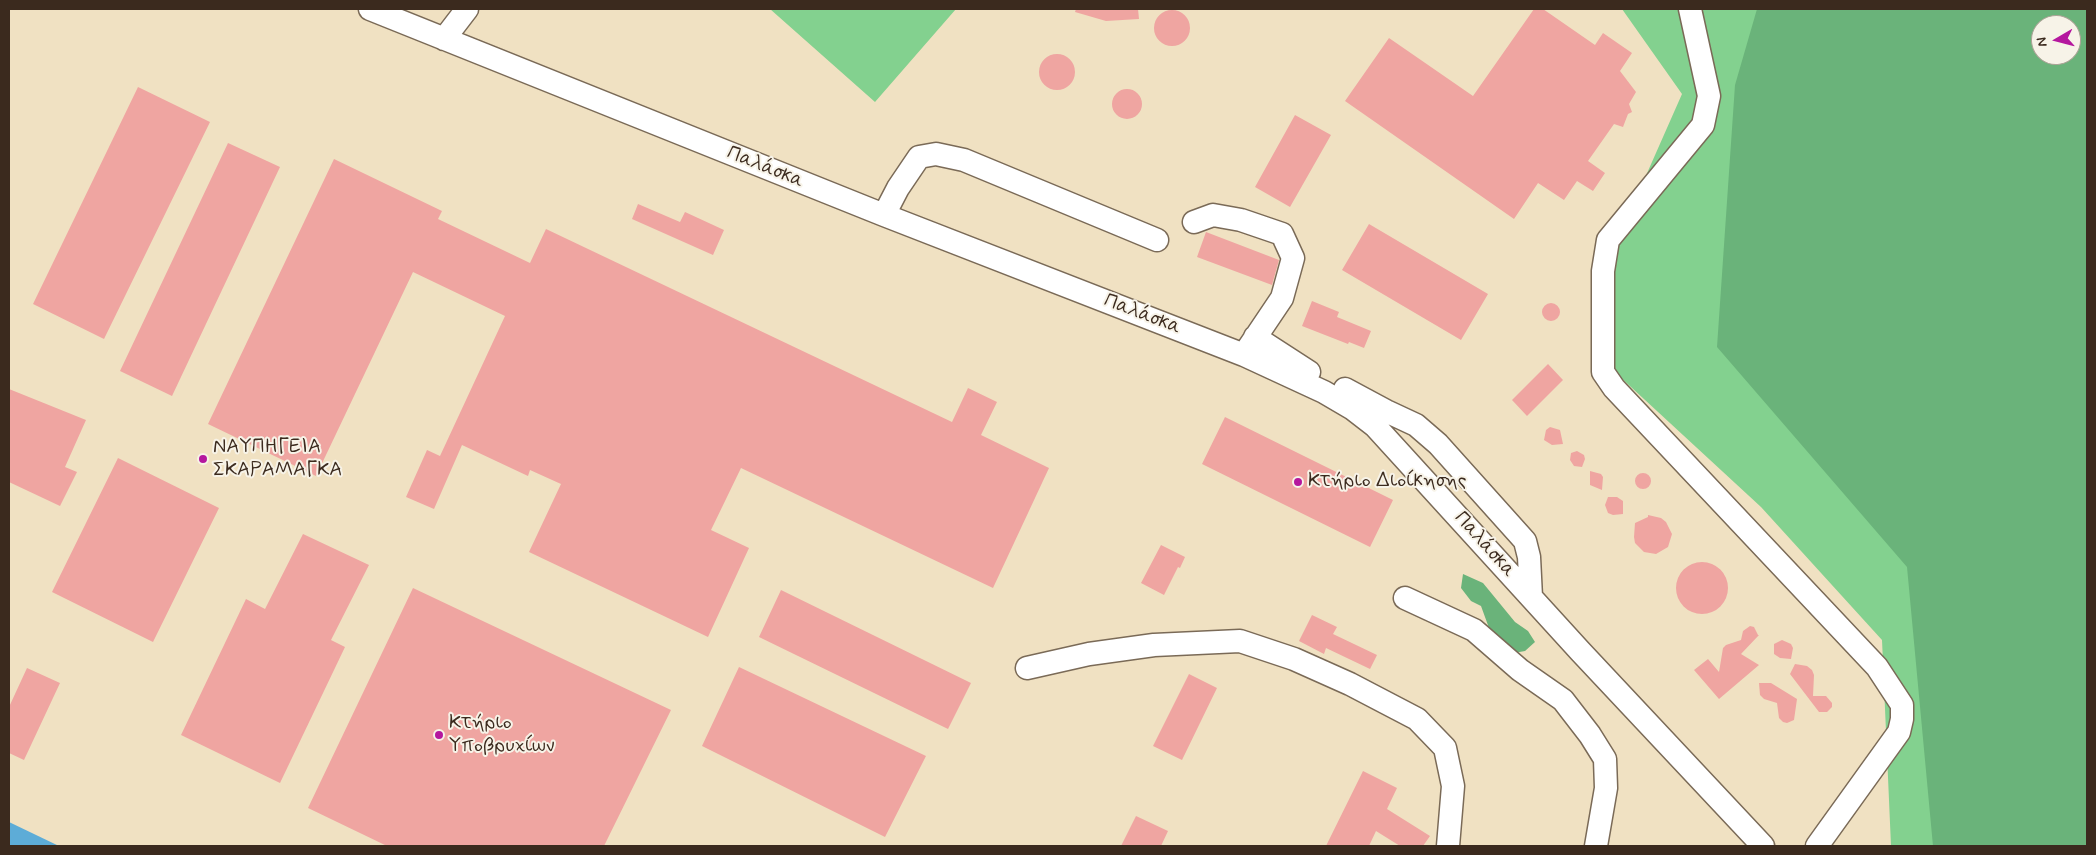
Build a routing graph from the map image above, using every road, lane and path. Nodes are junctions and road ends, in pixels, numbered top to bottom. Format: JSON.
{"nodes":[{"id":1,"x":370,"y":9,"type":"edge"},
{"id":2,"x":467,"y":9,"type":"edge"},
{"id":3,"x":1690,"y":9,"type":"edge"},
{"id":4,"x":444,"y":40,"type":"junction"},
{"id":5,"x":884,"y":215,"type":"junction"},
{"id":6,"x":1194,"y":222,"type":"dead end"},
{"id":7,"x":1157,"y":240,"type":"dead end"},
{"id":8,"x":1249,"y":346,"type":"junction"},
{"id":9,"x":1531,"y":597,"type":"junction"},
{"id":10,"x":1405,"y":598,"type":"dead end"},
{"id":11,"x":1027,"y":668,"type":"dead end"},
{"id":12,"x":1448,"y":846,"type":"edge"},
{"id":13,"x":1596,"y":846,"type":"edge"},
{"id":14,"x":1763,"y":846,"type":"edge"},
{"id":15,"x":1817,"y":846,"type":"edge"}],
"edges":[{"from":1,"to":4,"type":"street","name":"Παλάσκα"},
{"from":2,"to":4,"type":"street"},
{"from":3,"to":15,"type":"street"},
{"from":4,"to":5,"type":"street","name":"Παλάσκα"},
{"from":5,"to":7,"type":"street"},
{"from":5,"to":8,"type":"street","name":"Παλάσκα"},
{"from":6,"to":8,"type":"street"},
{"from":8,"to":9,"type":"street","name":"Παλάσκα"},
{"from":8,"to":9,"type":"street"},
{"from":9,"to":14,"type":"street","name":"Παλάσκα"},
{"from":10,"to":13,"type":"street"},
{"from":11,"to":12,"type":"street"}]}
